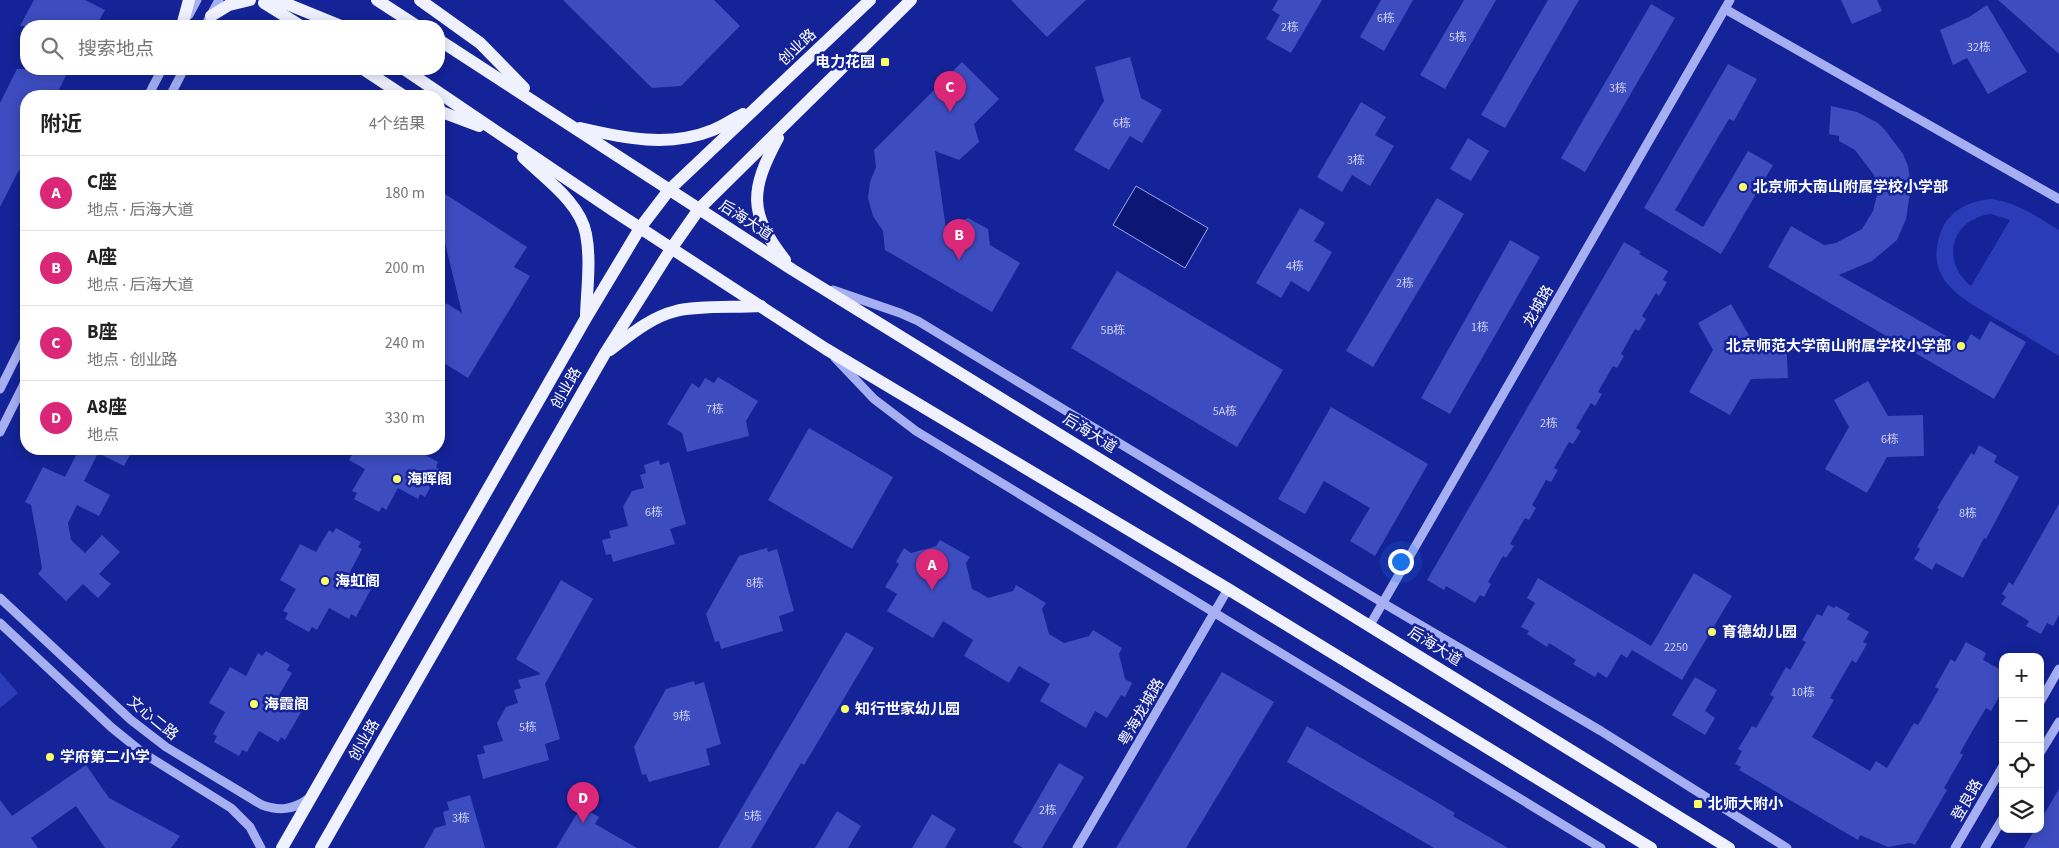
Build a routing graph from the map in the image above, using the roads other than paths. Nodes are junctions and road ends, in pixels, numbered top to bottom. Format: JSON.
{"nodes":[{"id":1,"x":189,"y":0,"type":"edge"},
{"id":2,"x":197,"y":0,"type":"edge"},
{"id":3,"x":219,"y":0,"type":"edge"},
{"id":4,"x":250,"y":0,"type":"edge"},
{"id":5,"x":260,"y":0,"type":"edge"},
{"id":6,"x":265,"y":0,"type":"edge"},
{"id":7,"x":303,"y":0,"type":"edge"},
{"id":8,"x":377,"y":0,"type":"edge"},
{"id":9,"x":420,"y":0,"type":"edge"},
{"id":10,"x":870,"y":0,"type":"edge"},
{"id":11,"x":912,"y":0,"type":"edge"},
{"id":12,"x":1730,"y":0,"type":"edge"},
{"id":13,"x":1724,"y":9,"type":"junction"},
{"id":14,"x":184,"y":20,"type":"edge"},
{"id":15,"x":186,"y":20,"type":"edge"},
{"id":16,"x":209,"y":20,"type":"edge"},
{"id":17,"x":209,"y":20,"type":"edge"},
{"id":18,"x":292,"y":20,"type":"edge"},
{"id":19,"x":326,"y":20,"type":"edge"},
{"id":20,"x":332,"y":20,"type":"edge"},
{"id":21,"x":408,"y":20,"type":"edge"},
{"id":22,"x":445,"y":44,"type":"edge"},
{"id":23,"x":159,"y":75,"type":"edge"},
{"id":24,"x":181,"y":75,"type":"edge"},
{"id":25,"x":371,"y":75,"type":"edge"},
{"id":26,"x":413,"y":75,"type":"edge"},
{"id":27,"x":151,"y":90,"type":"edge"},
{"id":28,"x":173,"y":90,"type":"edge"},
{"id":29,"x":395,"y":90,"type":"edge"},
{"id":30,"x":435,"y":90,"type":"edge"},
{"id":31,"x":445,"y":97,"type":"edge"},
{"id":32,"x":539,"y":105,"type":"junction"},
{"id":33,"x":759,"y":106,"type":"junction"},
{"id":34,"x":445,"y":113,"type":"edge"},
{"id":35,"x":570,"y":126,"type":"junction"},
{"id":36,"x":784,"y":127,"type":"junction"},
{"id":37,"x":497,"y":132,"type":"junction"},
{"id":38,"x":669,"y":190,"type":"junction"},
{"id":39,"x":2059,"y":200,"type":"edge"},
{"id":40,"x":699,"y":209,"type":"junction"},
{"id":41,"x":640,"y":228,"type":"junction"},
{"id":42,"x":670,"y":248,"type":"junction"},
{"id":43,"x":793,"y":270,"type":"junction"},
{"id":44,"x":820,"y":286,"type":"junction"},
{"id":45,"x":761,"y":306,"type":"junction"},
{"id":46,"x":586,"y":318,"type":"junction"},
{"id":47,"x":20,"y":349,"type":"edge"},
{"id":48,"x":826,"y":349,"type":"junction"},
{"id":49,"x":604,"y":355,"type":"junction"},
{"id":50,"x":0,"y":389,"type":"edge"},
{"id":51,"x":20,"y":392,"type":"edge"},
{"id":52,"x":0,"y":432,"type":"edge"},
{"id":53,"x":1228,"y":590,"type":"junction"},
{"id":54,"x":0,"y":598,"type":"edge"},
{"id":55,"x":1383,"y":603,"type":"junction"},
{"id":56,"x":1215,"y":612,"type":"junction"},
{"id":57,"x":0,"y":623,"type":"edge"},
{"id":58,"x":1370,"y":625,"type":"junction"},
{"id":59,"x":2059,"y":669,"type":"edge"},
{"id":60,"x":2042,"y":698,"type":"edge"},
{"id":61,"x":2059,"y":722,"type":"edge"},
{"id":62,"x":2044,"y":747,"type":"edge"},
{"id":63,"x":1999,"y":773,"type":"edge"},
{"id":64,"x":312,"y":796,"type":"junction"},
{"id":65,"x":1999,"y":825,"type":"edge"},
{"id":66,"x":261,"y":848,"type":"edge"},
{"id":67,"x":282,"y":848,"type":"edge"},
{"id":68,"x":321,"y":848,"type":"edge"},
{"id":69,"x":1076,"y":848,"type":"edge"},
{"id":70,"x":1601,"y":848,"type":"edge"},
{"id":71,"x":1651,"y":848,"type":"edge"},
{"id":72,"x":1729,"y":848,"type":"edge"},
{"id":73,"x":1788,"y":848,"type":"edge"},
{"id":74,"x":1955,"y":848,"type":"edge"},
{"id":75,"x":1985,"y":848,"type":"edge"}],
"edges":[{"from":1,"to":14,"type":"main road"},
{"from":2,"to":15,"type":"street"},
{"from":3,"to":16,"type":"street"},
{"from":4,"to":17,"type":"main road"},
{"from":5,"to":18,"type":"main road"},
{"from":6,"to":19,"type":"main road"},
{"from":7,"to":20,"type":"main road"},
{"from":8,"to":21,"type":"main road"},
{"from":9,"to":32,"type":"main road"},
{"from":10,"to":33,"type":"main road","name":"创业路"},
{"from":11,"to":36,"type":"main road","name":"创业路"},
{"from":12,"to":13,"type":"street","name":"龙城路"},
{"from":13,"to":39,"type":"street"},
{"from":13,"to":55,"type":"street","name":"龙城路"},
{"from":22,"to":32,"type":"main road","name":"后海大道"},
{"from":23,"to":27,"type":"street"},
{"from":24,"to":28,"type":"street"},
{"from":25,"to":29,"type":"main road"},
{"from":26,"to":30,"type":"main road"},
{"from":31,"to":37,"type":"main road"},
{"from":32,"to":35,"type":"main road","name":"后海大道"},
{"from":33,"to":35,"type":"main road"},
{"from":33,"to":38,"type":"main road","name":"创业路"},
{"from":34,"to":37,"type":"main road"},
{"from":35,"to":38,"type":"main road","name":"后海大道"},
{"from":36,"to":40,"type":"main road","name":"创业路"},
{"from":36,"to":43,"type":"main road"},
{"from":37,"to":41,"type":"main road"},
{"from":37,"to":46,"type":"main road"},
{"from":38,"to":40,"type":"main road","name":"后海大道"},
{"from":38,"to":41,"type":"main road","name":"创业路"},
{"from":40,"to":42,"type":"main road","name":"创业路"},
{"from":40,"to":43,"type":"main road","name":"后海大道"},
{"from":41,"to":42,"type":"main road"},
{"from":41,"to":46,"type":"main road","name":"创业路"},
{"from":42,"to":45,"type":"main road"},
{"from":42,"to":49,"type":"main road","name":"创业路"},
{"from":43,"to":44,"type":"main road","name":"后海大道"},
{"from":44,"to":55,"type":"street"},
{"from":44,"to":58,"type":"main road","name":"后海大道"},
{"from":45,"to":48,"type":"main road"},
{"from":45,"to":49,"type":"main road"},
{"from":46,"to":64,"type":"main road","name":"创业路"},
{"from":47,"to":50,"type":"street"},
{"from":48,"to":53,"type":"main road"},
{"from":48,"to":56,"type":"street"},
{"from":49,"to":68,"type":"main road","name":"创业路"},
{"from":51,"to":52,"type":"street"},
{"from":53,"to":56,"type":"street","name":"粤海龙城路"},
{"from":53,"to":71,"type":"main road"},
{"from":54,"to":64,"type":"street","name":"文心二路"},
{"from":55,"to":58,"type":"street","name":"龙城路"},
{"from":55,"to":73,"type":"street"},
{"from":56,"to":69,"type":"street","name":"粤海龙城路"},
{"from":56,"to":70,"type":"street"},
{"from":57,"to":66,"type":"street"},
{"from":58,"to":72,"type":"main road","name":"后海大道"},
{"from":59,"to":60,"type":"street"},
{"from":61,"to":62,"type":"street"},
{"from":63,"to":74,"type":"street","name":"登良路"},
{"from":64,"to":67,"type":"main road","name":"创业路"},
{"from":65,"to":75,"type":"street"}]}
